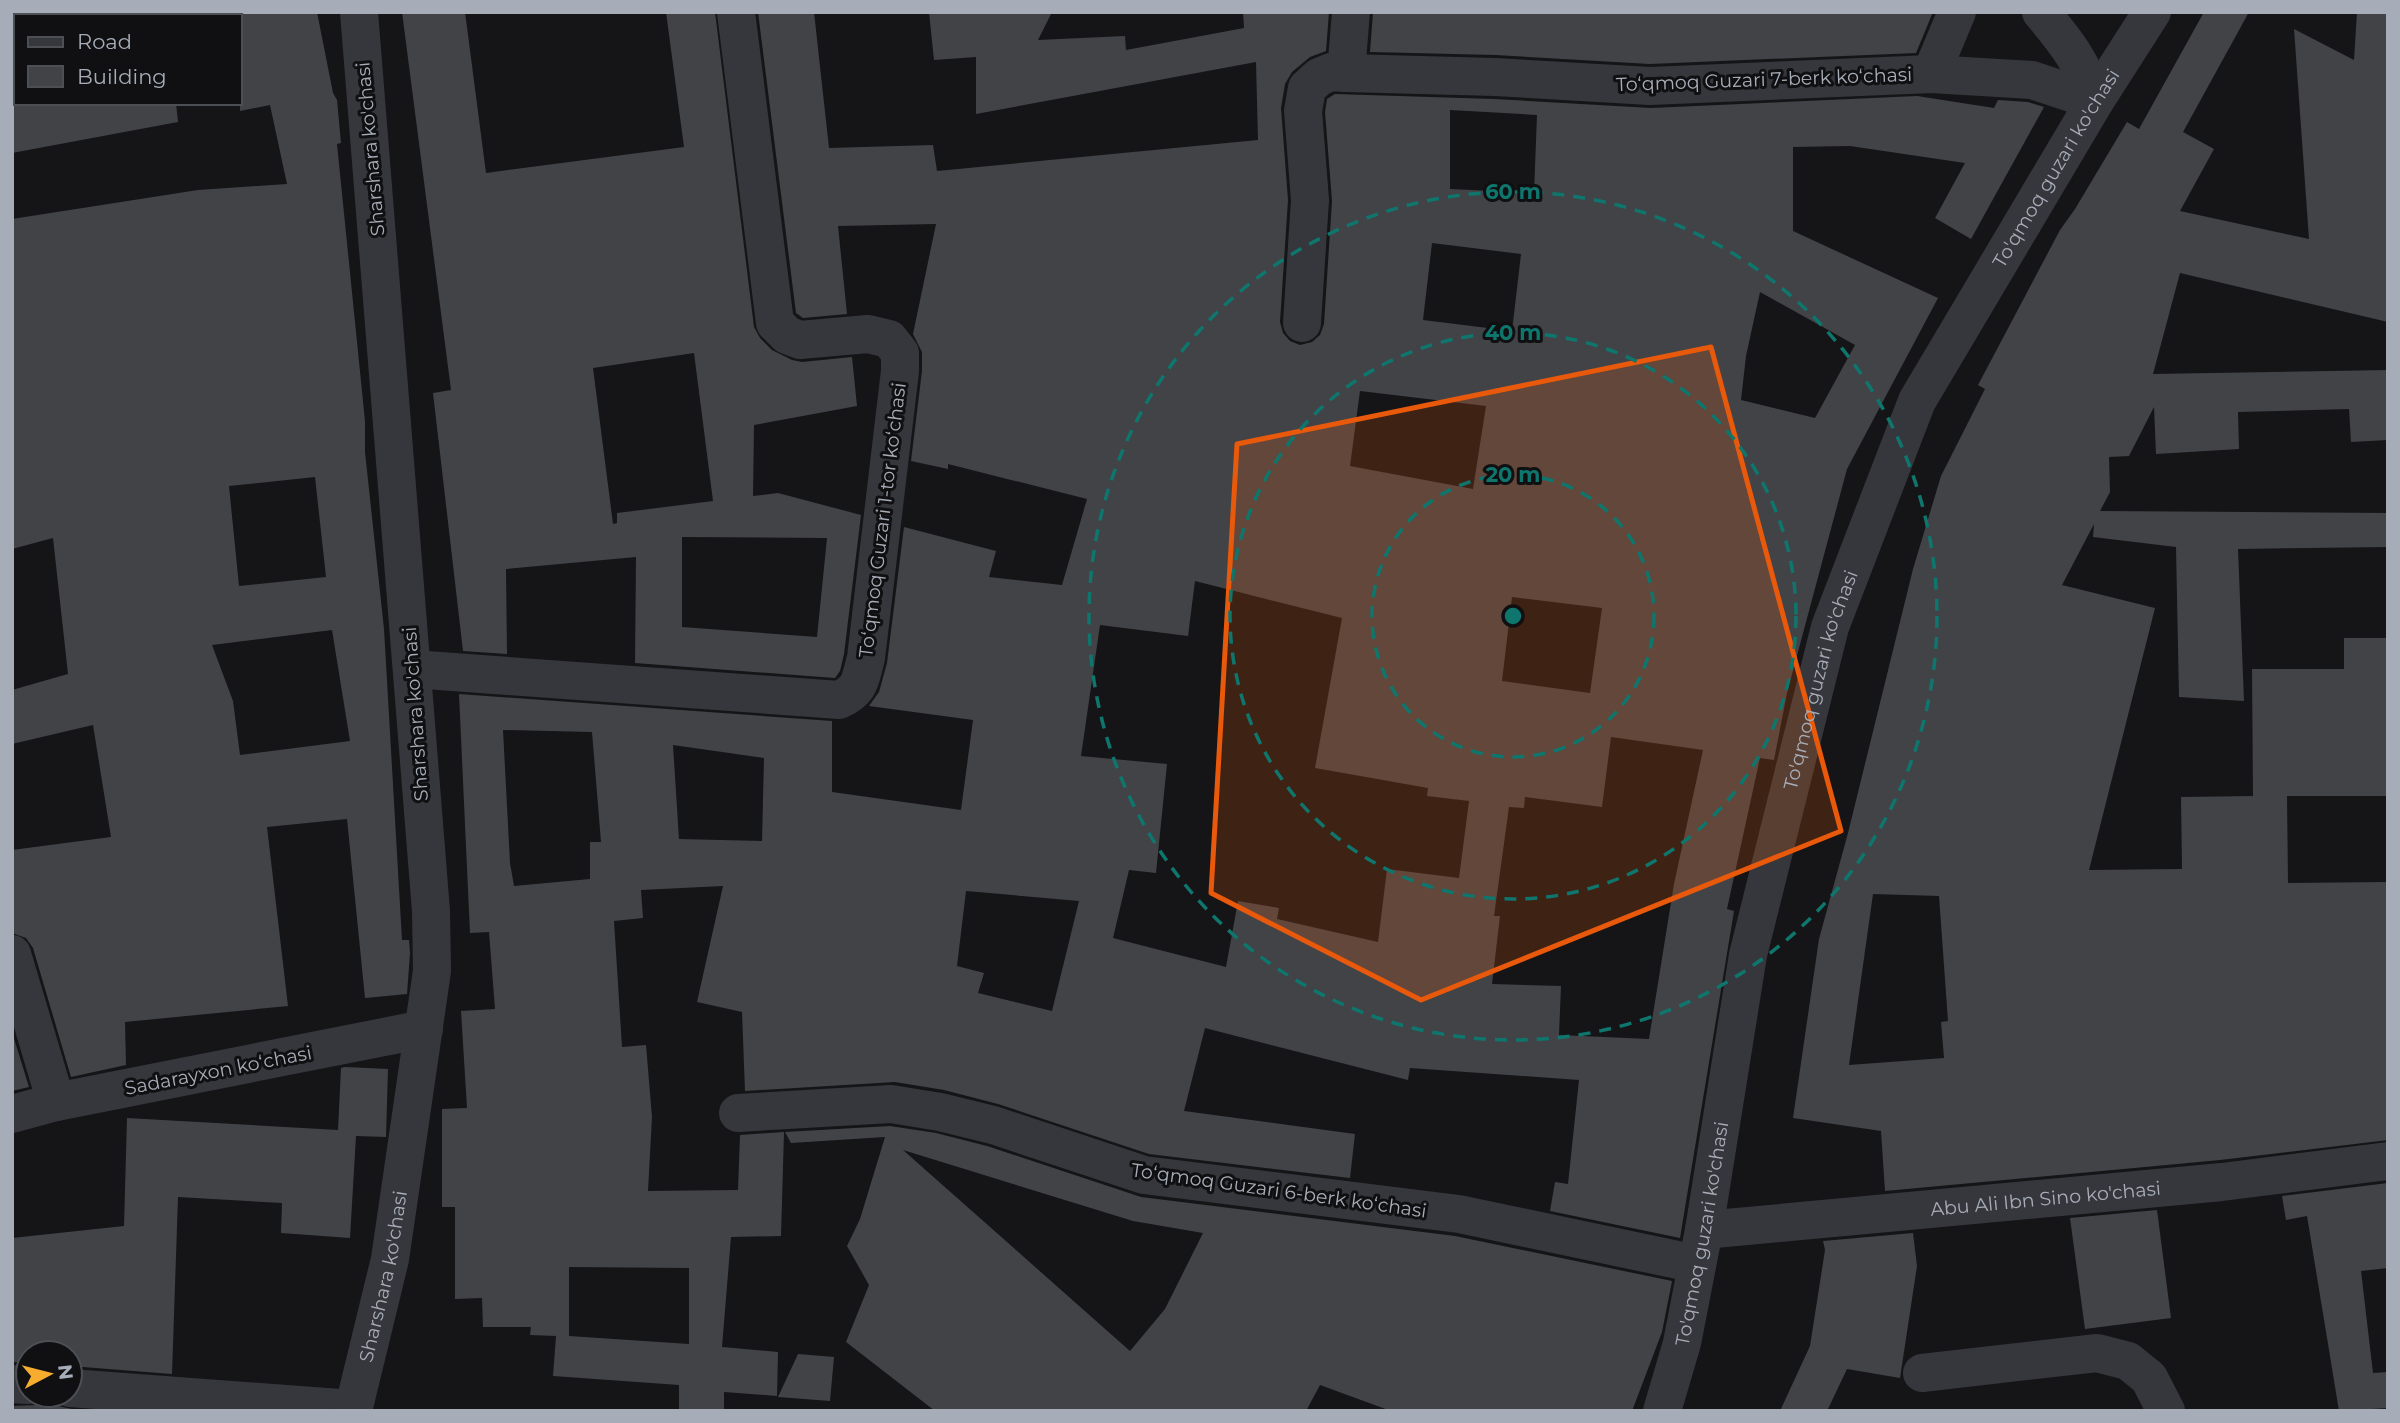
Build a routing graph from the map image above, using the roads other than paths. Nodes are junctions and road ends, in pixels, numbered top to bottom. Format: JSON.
{"nodes":[{"id":1,"x":359,"y":12,"type":"edge"},
{"id":2,"x":736,"y":12,"type":"edge"},
{"id":3,"x":1351,"y":12,"type":"edge"},
{"id":4,"x":1957,"y":12,"type":"edge"},
{"id":5,"x":2040,"y":12,"type":"edge"},
{"id":6,"x":2152,"y":12,"type":"edge"},
{"id":7,"x":1346,"y":73,"type":"junction"},
{"id":8,"x":1931,"y":74,"type":"junction"},
{"id":9,"x":2095,"y":101,"type":"junction"},
{"id":10,"x":1302,"y":323,"type":"dead end"},
{"id":11,"x":412,"y":669,"type":"junction"},
{"id":12,"x":12,"y":954,"type":"edge"},
{"id":13,"x":424,"y":1029,"type":"junction"},
{"id":14,"x":56,"y":1102,"type":"junction"},
{"id":15,"x":738,"y":1113,"type":"dead end"},
{"id":16,"x":12,"y":1114,"type":"edge"},
{"id":17,"x":2388,"y":1161,"type":"edge"},
{"id":18,"x":1701,"y":1247,"type":"junction"},
{"id":19,"x":1922,"y":1373,"type":"dead end"},
{"id":20,"x":84,"y":1389,"type":"edge"},
{"id":21,"x":353,"y":1410,"type":"edge"},
{"id":22,"x":1662,"y":1411,"type":"edge"},
{"id":23,"x":2166,"y":1411,"type":"edge"}],
"edges":[{"from":1,"to":11,"type":"street","name":"Sharshara ko'chasi"},
{"from":2,"to":11,"type":"street","name":"Toʻqmoq Guzari 1-tor koʻchasi"},
{"from":3,"to":7,"type":"street"},
{"from":4,"to":8,"type":"street"},
{"from":5,"to":9,"type":"street"},
{"from":6,"to":9,"type":"street","name":"To'qmoq guzari ko'chasi"},
{"from":7,"to":8,"type":"street","name":"Toʻqmoq Guzari 7-berk koʻchasi"},
{"from":7,"to":10,"type":"street","name":"Toʻqmoq Guzari 7-berk koʻchasi"},
{"from":8,"to":9,"type":"street","name":"Toʻqmoq Guzari 7-berk koʻchasi"},
{"from":9,"to":18,"type":"street","name":"To'qmoq guzari ko'chasi"},
{"from":11,"to":13,"type":"street","name":"Sharshara ko'chasi"},
{"from":12,"to":14,"type":"street"},
{"from":13,"to":14,"type":"street","name":"Sadarayxon koʻchasi"},
{"from":13,"to":21,"type":"street","name":"Sharshara ko'chasi"},
{"from":14,"to":16,"type":"street","name":"Sadarayxon koʻchasi"},
{"from":15,"to":18,"type":"street","name":"Toʻqmoq Guzari 6-berk koʻchasi"},
{"from":17,"to":18,"type":"street","name":"Abu Ali Ibn Sino ko'chasi"},
{"from":18,"to":22,"type":"street","name":"To'qmoq guzari ko'chasi"},
{"from":19,"to":23,"type":"street"},
{"from":20,"to":21,"type":"street"}]}
